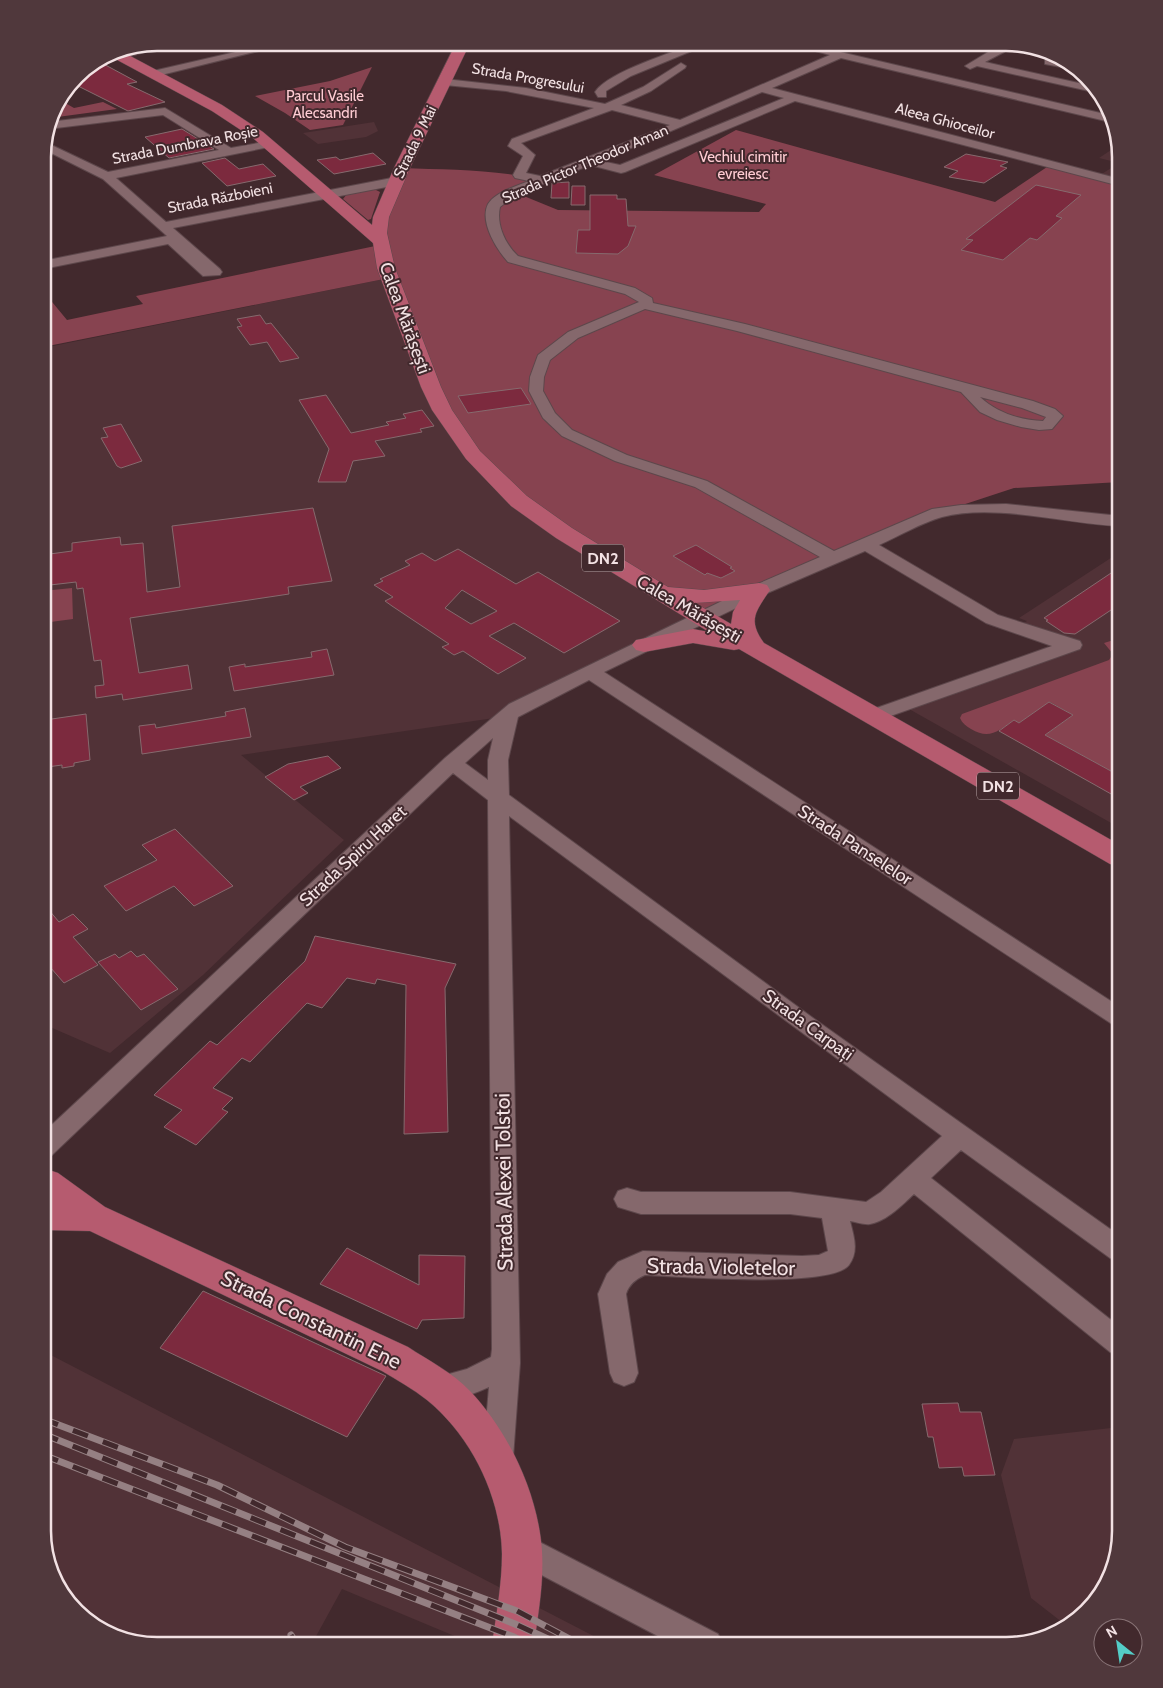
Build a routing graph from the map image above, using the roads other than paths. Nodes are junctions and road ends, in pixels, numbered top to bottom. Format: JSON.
{"nodes":[{"id":1,"x":249,"y":51,"type":"edge"},
{"id":2,"x":459,"y":51,"type":"edge"},
{"id":3,"x":686,"y":51,"type":"edge"},
{"id":4,"x":824,"y":51,"type":"edge"},
{"id":5,"x":998,"y":51,"type":"edge"},
{"id":6,"x":839,"y":55,"type":"junction"},
{"id":7,"x":122,"y":58,"type":"edge"},
{"id":8,"x":1049,"y":62,"type":"dead end"},
{"id":9,"x":976,"y":63,"type":"junction"},
{"id":10,"x":681,"y":66,"type":"dead end"},
{"id":11,"x":1059,"y":66,"type":"edge"},
{"id":12,"x":153,"y":74,"type":"junction"},
{"id":13,"x":1072,"y":75,"type":"edge"},
{"id":14,"x":940,"y":79,"type":"junction"},
{"id":15,"x":445,"y":82,"type":"junction"},
{"id":16,"x":1058,"y":82,"type":"junction"},
{"id":17,"x":1086,"y":88,"type":"edge"},
{"id":18,"x":762,"y":90,"type":"junction"},
{"id":19,"x":602,"y":95,"type":"dead end"},
{"id":20,"x":793,"y":98,"type":"junction"},
{"id":21,"x":608,"y":107,"type":"junction"},
{"id":22,"x":722,"y":107,"type":"junction"},
{"id":23,"x":754,"y":116,"type":"junction"},
{"id":24,"x":1104,"y":118,"type":"edge"},
{"id":25,"x":681,"y":124,"type":"junction"},
{"id":26,"x":57,"y":125,"type":"edge"},
{"id":27,"x":269,"y":144,"type":"junction"},
{"id":28,"x":51,"y":149,"type":"edge"},
{"id":29,"x":229,"y":152,"type":"junction"},
{"id":30,"x":588,"y":161,"type":"junction"},
{"id":31,"x":107,"y":176,"type":"junction"},
{"id":32,"x":540,"y":180,"type":"junction"},
{"id":33,"x":396,"y":181,"type":"junction"},
{"id":34,"x":1112,"y":181,"type":"edge"},
{"id":35,"x":326,"y":194,"type":"junction"},
{"id":36,"x":164,"y":226,"type":"junction"},
{"id":37,"x":379,"y":243,"type":"junction"},
{"id":38,"x":51,"y":263,"type":"edge"},
{"id":39,"x":644,"y":305,"type":"junction"},
{"id":40,"x":966,"y":389,"type":"junction"},
{"id":41,"x":1112,"y":520,"type":"edge"},
{"id":42,"x":866,"y":544,"type":"junction"},
{"id":43,"x":832,"y":557,"type":"junction"},
{"id":44,"x":656,"y":590,"type":"junction"},
{"id":45,"x":759,"y":590,"type":"junction"},
{"id":46,"x":701,"y":617,"type":"junction"},
{"id":47,"x":644,"y":645,"type":"junction"},
{"id":48,"x":756,"y":647,"type":"junction"},
{"id":49,"x":589,"y":671,"type":"junction"},
{"id":50,"x":508,"y":716,"type":"junction"},
{"id":51,"x":875,"y":716,"type":"junction"},
{"id":52,"x":452,"y":764,"type":"junction"},
{"id":53,"x":498,"y":796,"type":"junction"},
{"id":54,"x":1112,"y":851,"type":"edge"},
{"id":55,"x":1112,"y":1013,"type":"edge"},
{"id":56,"x":960,"y":1135,"type":"junction"},
{"id":57,"x":51,"y":1140,"type":"edge"},
{"id":58,"x":913,"y":1178,"type":"junction"},
{"id":59,"x":51,"y":1189,"type":"edge"},
{"id":60,"x":627,"y":1199,"type":"dead end"},
{"id":61,"x":832,"y":1207,"type":"junction"},
{"id":62,"x":51,"y":1216,"type":"edge"},
{"id":63,"x":93,"y":1217,"type":"junction"},
{"id":64,"x":1112,"y":1244,"type":"edge"},
{"id":65,"x":1112,"y":1337,"type":"edge"},
{"id":66,"x":506,"y":1363,"type":"junction"},
{"id":67,"x":624,"y":1373,"type":"dead end"},
{"id":68,"x":441,"y":1388,"type":"junction"},
{"id":69,"x":497,"y":1463,"type":"junction"},
{"id":70,"x":522,"y":1548,"type":"junction"},
{"id":71,"x":514,"y":1637,"type":"edge"},
{"id":72,"x":692,"y":1637,"type":"edge"}],
"edges":[{"from":1,"to":12,"type":"street"},
{"from":2,"to":15,"type":"main road","name":"Strada 9 Mai","number":"DN2"},
{"from":3,"to":19,"type":"street"},
{"from":4,"to":6,"type":"street"},
{"from":5,"to":9,"type":"street"},
{"from":6,"to":14,"type":"street"},
{"from":6,"to":18,"type":"street","name":"Strada Pictor Theodor Aman"},
{"from":7,"to":12,"type":"main road","name":"Calea Mărășești"},
{"from":8,"to":11,"type":"street"},
{"from":9,"to":14,"type":"street"},
{"from":9,"to":16,"type":"street"},
{"from":10,"to":21,"type":"street","name":"Strada Progresului"},
{"from":12,"to":27,"type":"main road","name":"Calea Mărășești"},
{"from":13,"to":16,"type":"street"},
{"from":14,"to":24,"type":"street"},
{"from":15,"to":21,"type":"street","name":"Strada Progresului"},
{"from":15,"to":33,"type":"main road","name":"Strada 9 Mai","number":"DN2"},
{"from":16,"to":17,"type":"street"},
{"from":18,"to":20,"type":"street","name":"Aleea Ghioceilor"},
{"from":18,"to":22,"type":"street","name":"Strada Pictor Theodor Aman"},
{"from":20,"to":23,"type":"street"},
{"from":20,"to":34,"type":"street","name":"Aleea Ghioceilor"},
{"from":21,"to":25,"type":"street","name":"Strada Progresului"},
{"from":21,"to":32,"type":"street","name":"Strada Progresului"},
{"from":22,"to":23,"type":"street"},
{"from":22,"to":25,"type":"street","name":"Strada Pictor Theodor Aman"},
{"from":23,"to":30,"type":"street"},
{"from":25,"to":30,"type":"street","name":"Strada Pictor Theodor Aman"},
{"from":26,"to":29,"type":"street"},
{"from":27,"to":29,"type":"street","name":"Strada Dumbrava Roșie"},
{"from":27,"to":35,"type":"main road","name":"Calea Mărășești"},
{"from":28,"to":31,"type":"street","name":"Strada Războieni"},
{"from":29,"to":31,"type":"street","name":"Strada Dumbrava Roșie"},
{"from":30,"to":32,"type":"street","name":"Strada Pictor Theodor Aman"},
{"from":31,"to":36,"type":"street","name":"Strada Războieni"},
{"from":32,"to":39,"type":"street","name":"Strada Pictor Theodor Aman"},
{"from":33,"to":35,"type":"street","name":"Strada Războieni"},
{"from":33,"to":37,"type":"main road","name":"Strada 9 Mai","number":"DN2"},
{"from":35,"to":36,"type":"street","name":"Strada Războieni"},
{"from":35,"to":37,"type":"main road","name":"Calea Mărășești"},
{"from":36,"to":38,"type":"street"},
{"from":37,"to":44,"type":"main road","name":"Calea Mărășești","number":"DN2"},
{"from":39,"to":40,"type":"street","name":"Strada Pictor Theodor Aman"},
{"from":39,"to":43,"type":"street"},
{"from":40,"to":40,"type":"street","name":"Strada Pictor Theodor Aman"},
{"from":41,"to":42,"type":"street","name":"Strada Spiru Haret"},
{"from":42,"to":43,"type":"street","name":"Strada Spiru Haret"},
{"from":42,"to":51,"type":"street"},
{"from":43,"to":45,"type":"street","name":"Strada Spiru Haret"},
{"from":44,"to":45,"type":"main road"},
{"from":44,"to":46,"type":"main road","name":"Calea Mărășești","number":"DN2"},
{"from":44,"to":47,"type":"main road"},
{"from":45,"to":46,"type":"street","name":"Strada Spiru Haret"},
{"from":45,"to":48,"type":"main road"},
{"from":46,"to":47,"type":"street","name":"Strada Spiru Haret"},
{"from":46,"to":48,"type":"main road","name":"Calea Mărășești","number":"DN2"},
{"from":47,"to":48,"type":"main road"},
{"from":47,"to":49,"type":"street","name":"Strada Spiru Haret"},
{"from":48,"to":51,"type":"main road","name":"Calea Mărășești","number":"DN2"},
{"from":49,"to":50,"type":"street","name":"Strada Spiru Haret"},
{"from":49,"to":55,"type":"street","name":"Strada Panselelor"},
{"from":50,"to":52,"type":"street","name":"Strada Spiru Haret"},
{"from":50,"to":53,"type":"street","name":"Strada Alexei Tolstoi"},
{"from":51,"to":54,"type":"main road","name":"Calea Mărășești","number":"DN2"},
{"from":52,"to":53,"type":"street","name":"Strada Carpați"},
{"from":52,"to":57,"type":"street","name":"Strada Spiru Haret"},
{"from":53,"to":56,"type":"street","name":"Strada Carpați"},
{"from":53,"to":66,"type":"street","name":"Strada Alexei Tolstoi"},
{"from":56,"to":58,"type":"street"},
{"from":56,"to":64,"type":"street","name":"Strada Carpați"},
{"from":58,"to":61,"type":"street"},
{"from":58,"to":65,"type":"street"},
{"from":59,"to":63,"type":"main road","name":"Strada Constantin Ene"},
{"from":60,"to":61,"type":"street"},
{"from":61,"to":67,"type":"street","name":"Strada Violetelor"},
{"from":62,"to":63,"type":"main road","name":"Strada Constantin Ene"},
{"from":63,"to":68,"type":"main road","name":"Strada Constantin Ene"},
{"from":66,"to":68,"type":"street"},
{"from":66,"to":69,"type":"street","name":"Strada Alexei Tolstoi"},
{"from":68,"to":69,"type":"main road","name":"Strada Constantin Ene"},
{"from":69,"to":70,"type":"main road","name":"Strada Alexei Tolstoi"},
{"from":70,"to":71,"type":"main road","name":"Strada Alexei Tolstoi"},
{"from":70,"to":72,"type":"street"}]}
